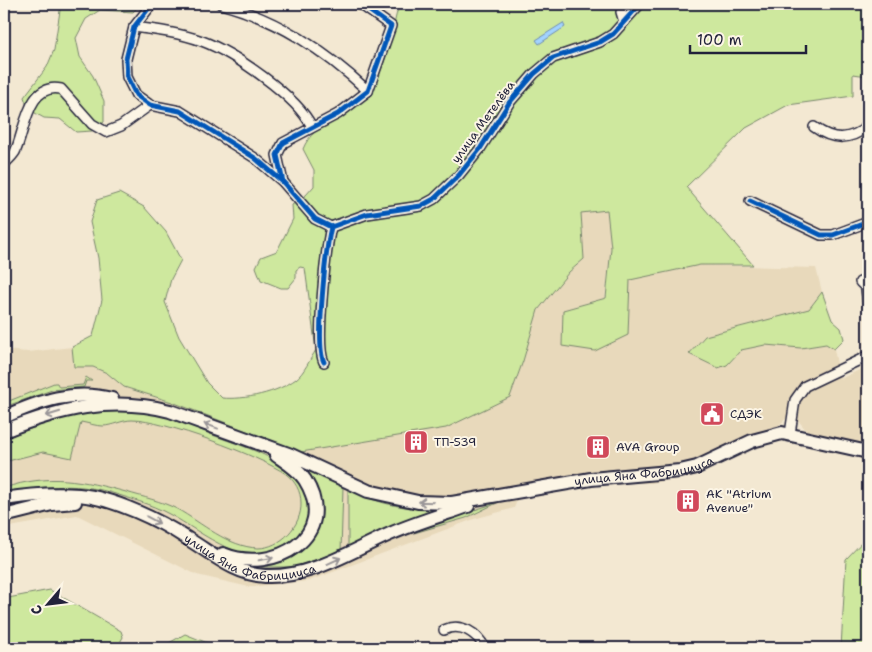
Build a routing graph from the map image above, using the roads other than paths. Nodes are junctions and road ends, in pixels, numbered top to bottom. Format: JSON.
{"nodes":[{"id":1,"x":152,"y":4,"type":"edge"},
{"id":2,"x":221,"y":4,"type":"edge"},
{"id":3,"x":360,"y":4,"type":"edge"},
{"id":4,"x":623,"y":4,"type":"edge"},
{"id":5,"x":640,"y":4,"type":"edge"},
{"id":6,"x":624,"y":22,"type":"junction"},
{"id":7,"x":134,"y":27,"type":"junction"},
{"id":8,"x":368,"y":91,"type":"junction"},
{"id":9,"x":150,"y":105,"type":"junction"},
{"id":10,"x":868,"y":126,"type":"edge"},
{"id":11,"x":312,"y":127,"type":"junction"},
{"id":12,"x":814,"y":128,"type":"dead end"},
{"id":13,"x":4,"y":164,"type":"edge"},
{"id":14,"x":283,"y":182,"type":"junction"},
{"id":15,"x":750,"y":201,"type":"dead end"},
{"id":16,"x":868,"y":222,"type":"edge"},
{"id":17,"x":331,"y":227,"type":"junction"},
{"id":18,"x":860,"y":282,"type":"dead end"},
{"id":19,"x":868,"y":304,"type":"edge"},
{"id":20,"x":868,"y":356,"type":"edge"},
{"id":21,"x":324,"y":362,"type":"dead end"},
{"id":22,"x":127,"y":404,"type":"junction"},
{"id":23,"x":4,"y":417,"type":"edge"},
{"id":24,"x":4,"y":432,"type":"edge"},
{"id":25,"x":790,"y":434,"type":"junction"},
{"id":26,"x":257,"y":442,"type":"junction"},
{"id":27,"x":868,"y":452,"type":"edge"},
{"id":28,"x":492,"y":498,"type":"junction"},
{"id":29,"x":4,"y":499,"type":"edge"},
{"id":30,"x":123,"y":508,"type":"junction"},
{"id":31,"x":4,"y":516,"type":"edge"},
{"id":32,"x":187,"y":538,"type":"junction"},
{"id":33,"x":444,"y":630,"type":"dead end"},
{"id":34,"x":485,"y":648,"type":"edge"}],
"edges":[{"from":1,"to":7,"type":"street"},
{"from":2,"to":8,"type":"street"},
{"from":3,"to":8,"type":"street"},
{"from":4,"to":6,"type":"street"},
{"from":5,"to":6,"type":"street","name":"улица Метелёва"},
{"from":6,"to":17,"type":"street","name":"улица Метелёва"},
{"from":7,"to":9,"type":"street"},
{"from":7,"to":11,"type":"street"},
{"from":8,"to":11,"type":"street"},
{"from":9,"to":13,"type":"street"},
{"from":9,"to":14,"type":"street"},
{"from":10,"to":12,"type":"street"},
{"from":11,"to":14,"type":"street"},
{"from":14,"to":17,"type":"street"},
{"from":15,"to":16,"type":"street"},
{"from":17,"to":21,"type":"street"},
{"from":18,"to":19,"type":"street"},
{"from":20,"to":25,"type":"street"},
{"from":22,"to":23,"type":"main road"},
{"from":22,"to":24,"type":"main road","name":"улица Яна Фабрициуса","one_way":true},
{"from":26,"to":22,"type":"main road","name":"улица Яна Фабрициуса","one_way":true},
{"from":25,"to":27,"type":"main road","name":"улица Яна Фабрициуса"},
{"from":25,"to":28,"type":"main road","name":"улица Яна Фабрициуса"},
{"from":28,"to":26,"type":"main road","name":"улица Яна Фабрициуса","one_way":true},
{"from":32,"to":26,"type":"main road","one_way":true},
{"from":32,"to":28,"type":"main road","name":"улица Яна Фабрициуса","one_way":true},
{"from":29,"to":30,"type":"main road","name":"улица Яна Фабрициуса"},
{"from":30,"to":31,"type":"main road"},
{"from":30,"to":32,"type":"main road","name":"улица Яна Фабрициуса","one_way":true},
{"from":33,"to":34,"type":"street"}]}
